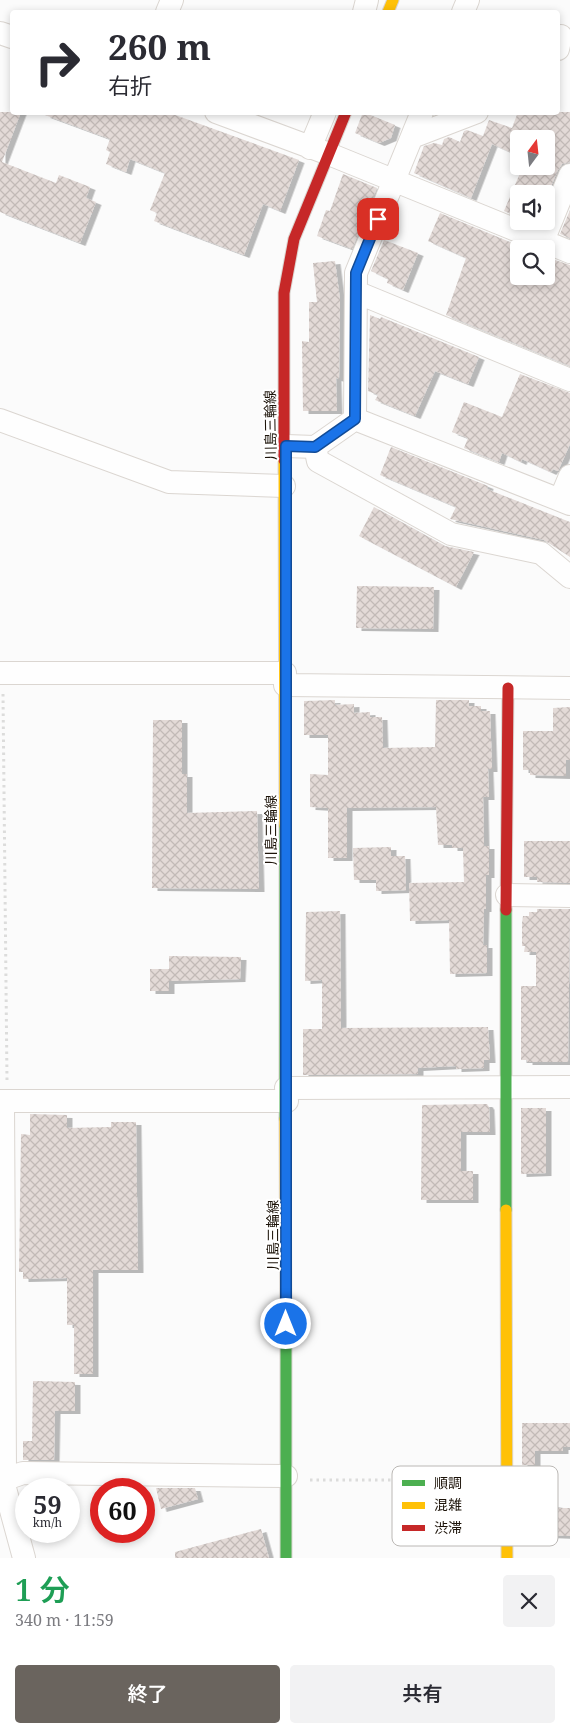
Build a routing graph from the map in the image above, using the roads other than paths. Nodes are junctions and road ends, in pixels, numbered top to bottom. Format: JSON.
{"nodes":[{"id":1,"x":224,"y":115,"type":"edge"},
{"id":2,"x":324,"y":115,"type":"edge"},
{"id":3,"x":344,"y":115,"type":"edge"},
{"id":4,"x":421,"y":115,"type":"edge"},
{"id":5,"x":470,"y":115,"type":"edge"},
{"id":6,"x":412,"y":137,"type":"junction"},
{"id":7,"x":320,"y":151,"type":"junction"},
{"id":8,"x":570,"y":175,"type":"edge"},
{"id":9,"x":393,"y":182,"type":"junction"},
{"id":10,"x":541,"y":240,"type":"edge"},
{"id":11,"x":544,"y":240,"type":"edge"},
{"id":12,"x":555,"y":246,"type":"edge"},
{"id":13,"x":570,"y":252,"type":"edge"},
{"id":14,"x":356,"y":292,"type":"junction"},
{"id":15,"x":570,"y":380,"type":"edge"},
{"id":16,"x":355,"y":419,"type":"junction"},
{"id":17,"x":0,"y":420,"type":"edge"},
{"id":18,"x":286,"y":446,"type":"junction"},
{"id":19,"x":315,"y":447,"type":"junction"},
{"id":20,"x":570,"y":476,"type":"edge"},
{"id":21,"x":284,"y":486,"type":"junction"},
{"id":22,"x":565,"y":502,"type":"edge"},
{"id":23,"x":570,"y":577,"type":"edge"},
{"id":24,"x":2,"y":673,"type":"edge"},
{"id":25,"x":285,"y":679,"type":"junction"},
{"id":26,"x":508,"y":688,"type":"junction"},
{"id":27,"x":570,"y":688,"type":"edge"},
{"id":28,"x":507,"y":895,"type":"junction"},
{"id":29,"x":570,"y":896,"type":"edge"},
{"id":30,"x":505,"y":1087,"type":"junction"},
{"id":31,"x":570,"y":1087,"type":"edge"},
{"id":32,"x":286,"y":1095,"type":"junction"},
{"id":33,"x":3,"y":1101,"type":"edge"},
{"id":34,"x":1,"y":1282,"type":"edge"},
{"id":35,"x":507,"y":1466,"type":"edge"},
{"id":36,"x":286,"y":1478,"type":"junction"},
{"id":37,"x":1,"y":1481,"type":"edge"},
{"id":38,"x":24,"y":1558,"type":"edge"},
{"id":39,"x":286,"y":1558,"type":"edge"}],
"edges":[{"from":1,"to":7,"type":"street"},
{"from":2,"to":7,"type":"street"},
{"from":3,"to":7,"type":"main road","name":"川島三輪線"},
{"from":4,"to":6,"type":"street"},
{"from":5,"to":6,"type":"street"},
{"from":6,"to":9,"type":"street"},
{"from":7,"to":9,"type":"street"},
{"from":7,"to":18,"type":"main road","name":"川島三輪線"},
{"from":8,"to":11,"type":"street"},
{"from":9,"to":10,"type":"street"},
{"from":9,"to":14,"type":"street"},
{"from":12,"to":13,"type":"street"},
{"from":14,"to":15,"type":"street"},
{"from":14,"to":16,"type":"street"},
{"from":16,"to":19,"type":"street"},
{"from":16,"to":22,"type":"street"},
{"from":17,"to":21,"type":"street"},
{"from":18,"to":19,"type":"street"},
{"from":18,"to":21,"type":"main road","name":"川島三輪線"},
{"from":19,"to":23,"type":"street"},
{"from":20,"to":22,"type":"street"},
{"from":21,"to":25,"type":"main road","name":"川島三輪線"},
{"from":24,"to":25,"type":"street"},
{"from":25,"to":26,"type":"street"},
{"from":25,"to":32,"type":"main road","name":"川島三輪線"},
{"from":26,"to":27,"type":"street"},
{"from":26,"to":28,"type":"main road"},
{"from":28,"to":29,"type":"street"},
{"from":28,"to":30,"type":"main road"},
{"from":30,"to":31,"type":"street"},
{"from":30,"to":32,"type":"street"},
{"from":30,"to":35,"type":"main road"},
{"from":32,"to":33,"type":"street"},
{"from":32,"to":36,"type":"main road","name":"川島三輪線"},
{"from":33,"to":34,"type":"street"},
{"from":34,"to":37,"type":"street"},
{"from":36,"to":37,"type":"street"},
{"from":36,"to":39,"type":"main road","name":"川島三輪線"},
{"from":37,"to":38,"type":"street"}]}
